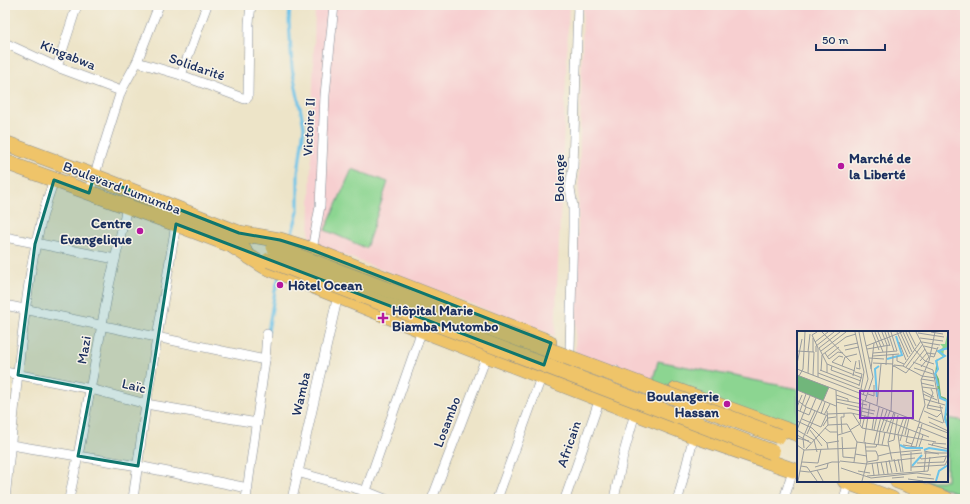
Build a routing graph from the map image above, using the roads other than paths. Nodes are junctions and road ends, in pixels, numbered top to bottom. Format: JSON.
{"nodes":[{"id":1,"x":77,"y":5,"type":"edge"},
{"id":2,"x":159,"y":5,"type":"edge"},
{"id":3,"x":207,"y":5,"type":"edge"},
{"id":4,"x":251,"y":5,"type":"edge"},
{"id":5,"x":334,"y":5,"type":"edge"},
{"id":6,"x":578,"y":5,"type":"edge"},
{"id":7,"x":5,"y":43,"type":"edge"},
{"id":8,"x":137,"y":62,"type":"junction"},
{"id":9,"x":57,"y":67,"type":"junction"},
{"id":10,"x":181,"y":75,"type":"junction"},
{"id":11,"x":121,"y":91,"type":"junction"},
{"id":12,"x":5,"y":143,"type":"edge"},
{"id":13,"x":5,"y":162,"type":"edge"},
{"id":14,"x":94,"y":176,"type":"junction"},
{"id":15,"x":54,"y":180,"type":"junction"},
{"id":16,"x":89,"y":193,"type":"junction"},
{"id":17,"x":127,"y":207,"type":"junction"},
{"id":18,"x":176,"y":224,"type":"junction"},
{"id":19,"x":5,"y":238,"type":"edge"},
{"id":20,"x":237,"y":240,"type":"junction"},
{"id":21,"x":35,"y":244,"type":"junction"},
{"id":22,"x":312,"y":250,"type":"junction"},
{"id":23,"x":276,"y":258,"type":"junction"},
{"id":24,"x":115,"y":259,"type":"junction"},
{"id":25,"x":338,"y":295,"type":"junction"},
{"id":26,"x":5,"y":305,"type":"edge"},
{"id":27,"x":25,"y":309,"type":"junction"},
{"id":28,"x":102,"y":326,"type":"junction"},
{"id":29,"x":422,"y":330,"type":"junction"},
{"id":30,"x":267,"y":334,"type":"dead end"},
{"id":31,"x":158,"y":338,"type":"junction"},
{"id":32,"x":551,"y":343,"type":"junction"},
{"id":33,"x":570,"y":351,"type":"junction"},
{"id":34,"x":487,"y":355,"type":"junction"},
{"id":35,"x":265,"y":360,"type":"junction"},
{"id":36,"x":616,"y":368,"type":"junction"},
{"id":37,"x":5,"y":372,"type":"edge"},
{"id":38,"x":18,"y":375,"type":"junction"},
{"id":39,"x":541,"y":376,"type":"junction"},
{"id":40,"x":566,"y":386,"type":"junction"},
{"id":41,"x":91,"y":390,"type":"junction"},
{"id":42,"x":601,"y":400,"type":"junction"},
{"id":43,"x":146,"y":404,"type":"junction"},
{"id":44,"x":635,"y":413,"type":"junction"},
{"id":45,"x":257,"y":423,"type":"junction"},
{"id":46,"x":797,"y":434,"type":"edge"},
{"id":47,"x":692,"y":435,"type":"junction"},
{"id":48,"x":8,"y":444,"type":"edge"},
{"id":49,"x":797,"y":444,"type":"edge"},
{"id":50,"x":78,"y":456,"type":"junction"},
{"id":51,"x":138,"y":466,"type":"junction"},
{"id":52,"x":796,"y":468,"type":"edge"},
{"id":53,"x":297,"y":472,"type":"junction"},
{"id":54,"x":847,"y":482,"type":"edge"},
{"id":55,"x":900,"y":482,"type":"edge"},
{"id":56,"x":248,"y":488,"type":"junction"},
{"id":57,"x":364,"y":495,"type":"edge"},
{"id":58,"x":5,"y":499,"type":"edge"},
{"id":59,"x":69,"y":499,"type":"edge"},
{"id":60,"x":133,"y":499,"type":"edge"},
{"id":61,"x":246,"y":499,"type":"edge"},
{"id":62,"x":292,"y":499,"type":"edge"},
{"id":63,"x":385,"y":499,"type":"edge"},
{"id":64,"x":432,"y":499,"type":"edge"},
{"id":65,"x":497,"y":499,"type":"edge"},
{"id":66,"x":565,"y":499,"type":"edge"},
{"id":67,"x":614,"y":499,"type":"edge"},
{"id":68,"x":678,"y":499,"type":"edge"},
{"id":69,"x":784,"y":499,"type":"edge"},
{"id":70,"x":844,"y":499,"type":"edge"},
{"id":71,"x":892,"y":499,"type":"edge"},
{"id":72,"x":946,"y":499,"type":"edge"}],
"edges":[{"from":1,"to":9,"type":"street"},
{"from":2,"to":8,"type":"street"},
{"from":3,"to":10,"type":"street"},
{"from":4,"to":10,"type":"street","name":"Solidarité"},
{"from":5,"to":22,"type":"street","name":"Victoire II"},
{"from":6,"to":33,"type":"street","name":"Bolenge"},
{"from":7,"to":9,"type":"street","name":"Kingabwa"},
{"from":8,"to":10,"type":"street","name":"Solidarité"},
{"from":8,"to":11,"type":"street"},
{"from":9,"to":11,"type":"street","name":"Kingabwa"},
{"from":11,"to":14,"type":"street"},
{"from":12,"to":14,"type":"highway","name":"Boulevard Lumumba"},
{"from":13,"to":15,"type":"highway","name":"Boulevard Lumumba"},
{"from":14,"to":16,"type":"street"},
{"from":14,"to":20,"type":"highway","name":"Boulevard Lumumba"},
{"from":15,"to":16,"type":"highway","name":"Boulevard Lumumba"},
{"from":15,"to":21,"type":"street"},
{"from":16,"to":17,"type":"highway","name":"Boulevard Lumumba"},
{"from":17,"to":18,"type":"highway","name":"Boulevard Lumumba"},
{"from":17,"to":24,"type":"street","name":"Mazi"},
{"from":18,"to":20,"type":"highway","name":"Boulevard Lumumba"},
{"from":18,"to":31,"type":"street"},
{"from":19,"to":21,"type":"street"},
{"from":20,"to":23,"type":"highway"},
{"from":20,"to":23,"type":"highway"},
{"from":21,"to":24,"type":"street"},
{"from":21,"to":27,"type":"street"},
{"from":22,"to":23,"type":"highway"},
{"from":22,"to":32,"type":"highway"},
{"from":23,"to":25,"type":"highway"},
{"from":23,"to":49,"type":"highway","bridge":true},
{"from":23,"to":52,"type":"highway","bridge":true},
{"from":24,"to":28,"type":"street","name":"Mazi"},
{"from":25,"to":29,"type":"highway"},
{"from":25,"to":53,"type":"street","name":"Wamba"},
{"from":26,"to":27,"type":"street"},
{"from":27,"to":28,"type":"street"},
{"from":27,"to":38,"type":"street"},
{"from":28,"to":31,"type":"street"},
{"from":28,"to":41,"type":"street","name":"Mazi"},
{"from":29,"to":34,"type":"highway"},
{"from":29,"to":57,"type":"street"},
{"from":30,"to":35,"type":"street"},
{"from":31,"to":35,"type":"street"},
{"from":31,"to":43,"type":"street"},
{"from":32,"to":33,"type":"highway"},
{"from":32,"to":39,"type":"street"},
{"from":33,"to":36,"type":"highway"},
{"from":33,"to":40,"type":"street","name":"Bolenge"},
{"from":34,"to":39,"type":"highway"},
{"from":34,"to":64,"type":"street","name":"Losambo"},
{"from":35,"to":45,"type":"street"},
{"from":36,"to":42,"type":"street","name":"Africain"},
{"from":36,"to":46,"type":"highway"},
{"from":37,"to":38,"type":"street","name":"Laïc"},
{"from":38,"to":41,"type":"street","name":"Laïc"},
{"from":38,"to":48,"type":"street"},
{"from":39,"to":40,"type":"highway"},
{"from":39,"to":65,"type":"street"},
{"from":40,"to":42,"type":"highway"},
{"from":41,"to":43,"type":"street","name":"Laïc"},
{"from":41,"to":50,"type":"street","name":"Mazi"},
{"from":42,"to":44,"type":"highway"},
{"from":42,"to":66,"type":"street","name":"Africain"},
{"from":43,"to":45,"type":"street","name":"Laïc"},
{"from":43,"to":51,"type":"street"},
{"from":44,"to":47,"type":"highway"},
{"from":44,"to":67,"type":"street"},
{"from":45,"to":56,"type":"street"},
{"from":47,"to":52,"type":"highway"},
{"from":47,"to":68,"type":"street"},
{"from":48,"to":50,"type":"street"},
{"from":48,"to":58,"type":"street"},
{"from":50,"to":51,"type":"street"},
{"from":50,"to":59,"type":"street","name":"Mazi"},
{"from":51,"to":56,"type":"street"},
{"from":51,"to":60,"type":"street"},
{"from":52,"to":69,"type":"street"},
{"from":53,"to":57,"type":"street"},
{"from":53,"to":62,"type":"street","name":"Wamba"},
{"from":54,"to":70,"type":"street"},
{"from":54,"to":71,"type":"highway"},
{"from":55,"to":72,"type":"highway"},
{"from":56,"to":61,"type":"street"},
{"from":57,"to":63,"type":"street"}]}
